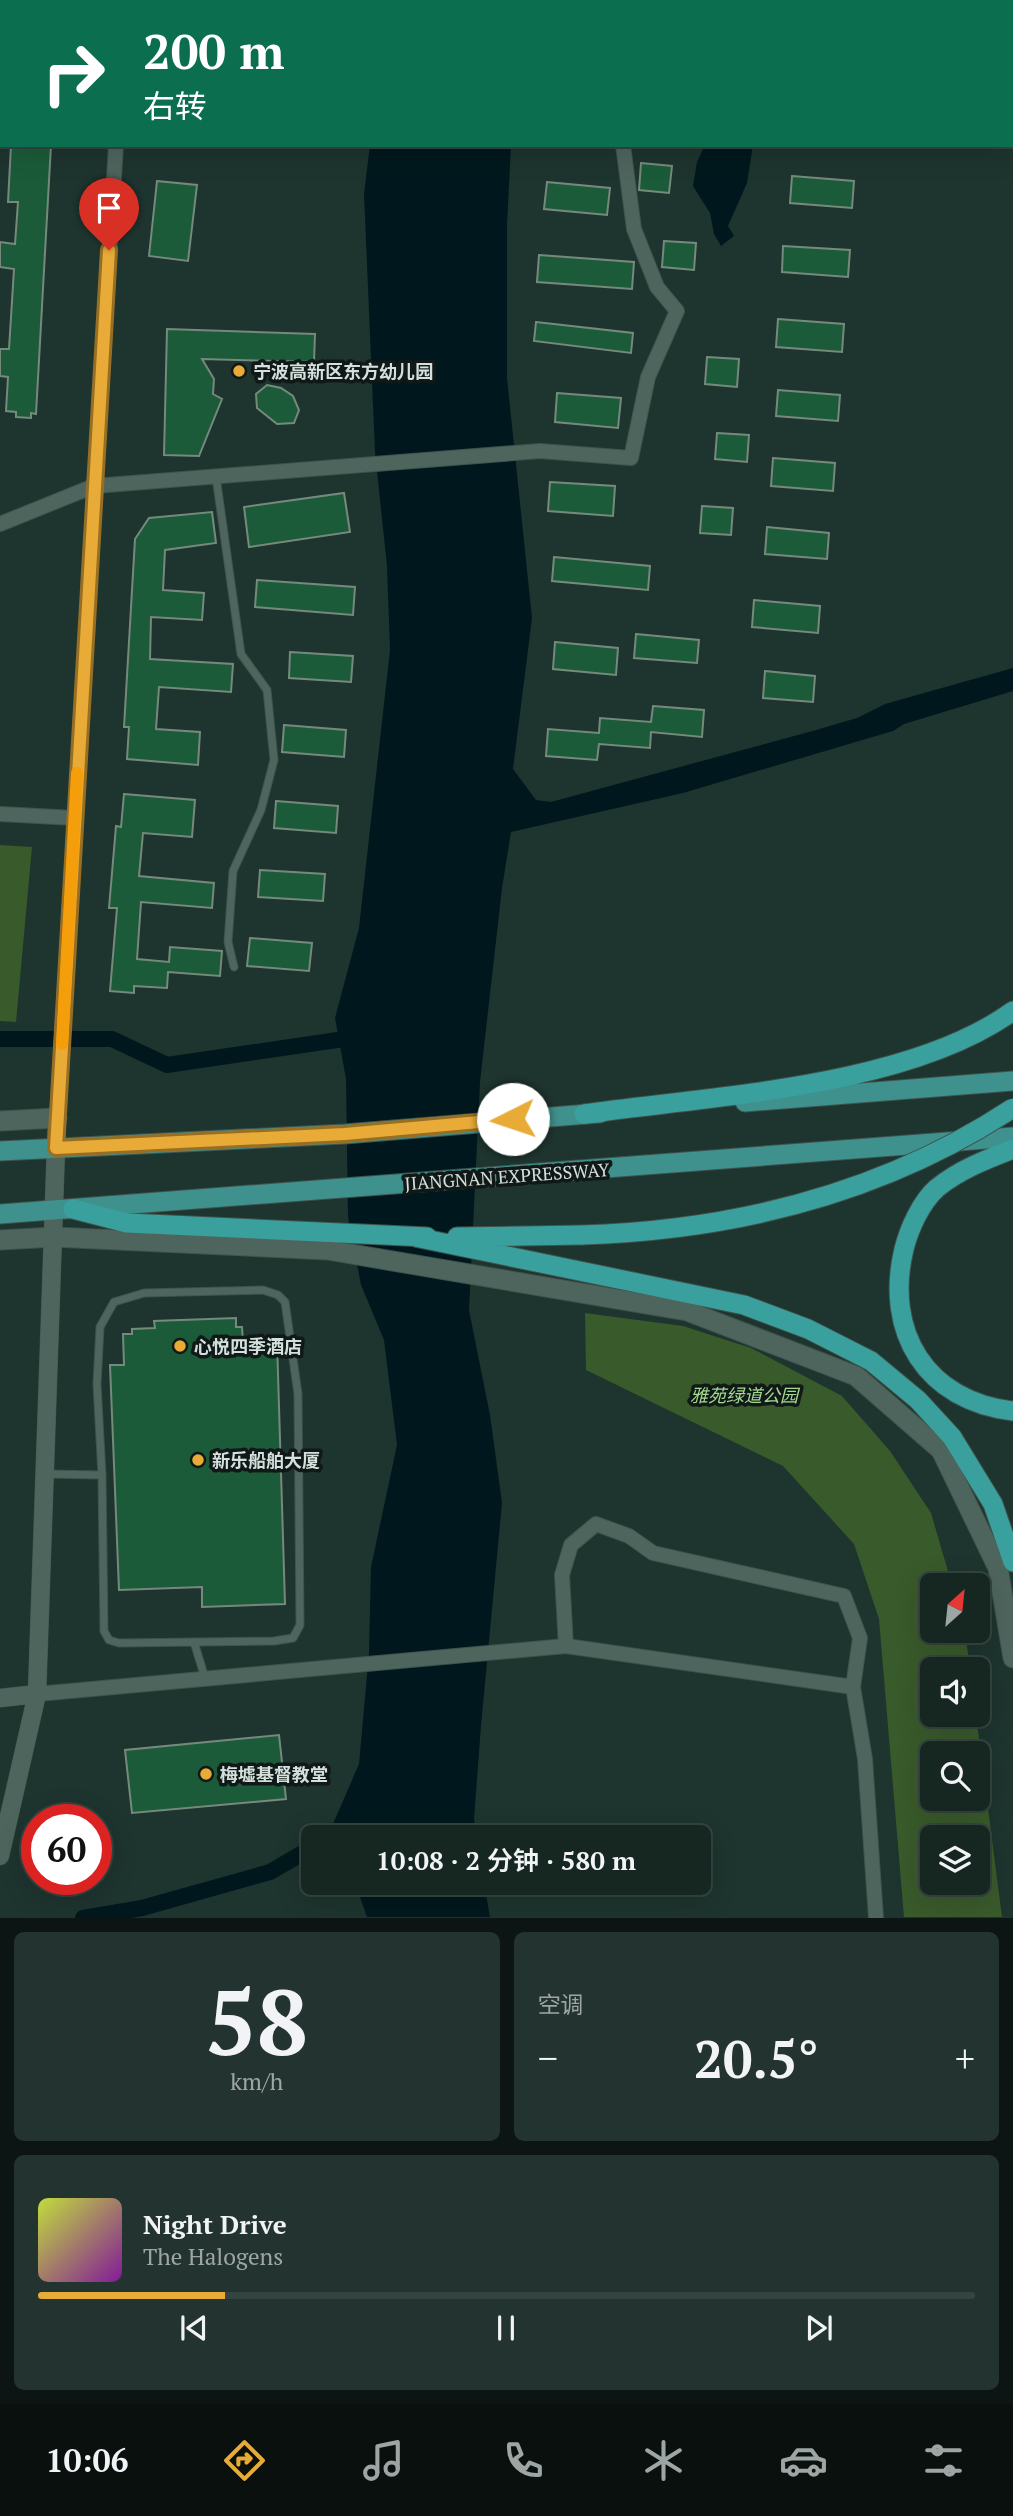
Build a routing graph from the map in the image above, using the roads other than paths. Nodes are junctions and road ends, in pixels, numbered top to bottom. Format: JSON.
{"nodes":[{"id":1,"x":116,"y":147,"type":"edge"},
{"id":2,"x":623,"y":147,"type":"edge"},
{"id":3,"x":215,"y":476,"type":"junction"},
{"id":4,"x":94,"y":486,"type":"junction"},
{"id":5,"x":0,"y":524,"type":"edge"},
{"id":6,"x":0,"y":814,"type":"edge"},
{"id":7,"x":75,"y":818,"type":"junction"},
{"id":8,"x":234,"y":967,"type":"dead end"},
{"id":9,"x":1013,"y":1012,"type":"edge"},
{"id":10,"x":1013,"y":1081,"type":"edge"},
{"id":11,"x":1013,"y":1108,"type":"edge"},
{"id":12,"x":584,"y":1114,"type":"junction"},
{"id":13,"x":57,"y":1118,"type":"junction"},
{"id":14,"x":0,"y":1121,"type":"edge"},
{"id":15,"x":1013,"y":1138,"type":"edge"},
{"id":16,"x":56,"y":1148,"type":"junction"},
{"id":17,"x":1013,"y":1149,"type":"edge"},
{"id":18,"x":0,"y":1151,"type":"edge"},
{"id":19,"x":65,"y":1210,"type":"junction"},
{"id":20,"x":0,"y":1214,"type":"edge"},
{"id":21,"x":54,"y":1237,"type":"junction"},
{"id":22,"x":0,"y":1240,"type":"edge"},
{"id":23,"x":488,"y":1244,"type":"junction"},
{"id":24,"x":1006,"y":1410,"type":"edge"},
{"id":25,"x":45,"y":1474,"type":"junction"},
{"id":26,"x":102,"y":1475,"type":"junction"},
{"id":27,"x":1013,"y":1562,"type":"edge"},
{"id":28,"x":194,"y":1642,"type":"junction"},
{"id":29,"x":566,"y":1646,"type":"junction"},
{"id":30,"x":1013,"y":1658,"type":"edge"},
{"id":31,"x":205,"y":1679,"type":"junction"},
{"id":32,"x":853,"y":1687,"type":"junction"},
{"id":33,"x":37,"y":1694,"type":"junction"},
{"id":34,"x":0,"y":1698,"type":"edge"},
{"id":35,"x":0,"y":1856,"type":"edge"},
{"id":36,"x":876,"y":1917,"type":"edge"}],
"edges":[{"from":1,"to":4,"type":"street"},
{"from":2,"to":3,"type":"street"},
{"from":3,"to":4,"type":"street"},
{"from":3,"to":8,"type":"lane"},
{"from":4,"to":5,"type":"street"},
{"from":4,"to":7,"type":"street"},
{"from":6,"to":7,"type":"street"},
{"from":7,"to":13,"type":"street"},
{"from":9,"to":12,"type":"highway"},
{"from":10,"to":12,"type":"main road"},
{"from":11,"to":23,"type":"highway","bridge":true},
{"from":12,"to":16,"type":"main road"},
{"from":13,"to":14,"type":"main road"},
{"from":13,"to":16,"type":"street"},
{"from":15,"to":19,"type":"main road","name":"JIANGNAN EXPRESSWAY"},
{"from":16,"to":18,"type":"main road"},
{"from":16,"to":19,"type":"street"},
{"from":17,"to":24,"type":"highway"},
{"from":19,"to":20,"type":"main road","name":"JIANGNAN EXPRESSWAY"},
{"from":19,"to":21,"type":"street"},
{"from":19,"to":23,"type":"highway"},
{"from":21,"to":22,"type":"main road"},
{"from":21,"to":25,"type":"street"},
{"from":21,"to":30,"type":"main road"},
{"from":23,"to":27,"type":"highway"},
{"from":25,"to":26,"type":"lane"},
{"from":25,"to":33,"type":"street"},
{"from":26,"to":28,"type":"lane"},
{"from":26,"to":28,"type":"lane"},
{"from":28,"to":31,"type":"lane"},
{"from":29,"to":31,"type":"street"},
{"from":29,"to":32,"type":"street"},
{"from":29,"to":32,"type":"street"},
{"from":31,"to":33,"type":"street"},
{"from":32,"to":36,"type":"street"},
{"from":33,"to":34,"type":"street"},
{"from":33,"to":35,"type":"street"}]}
